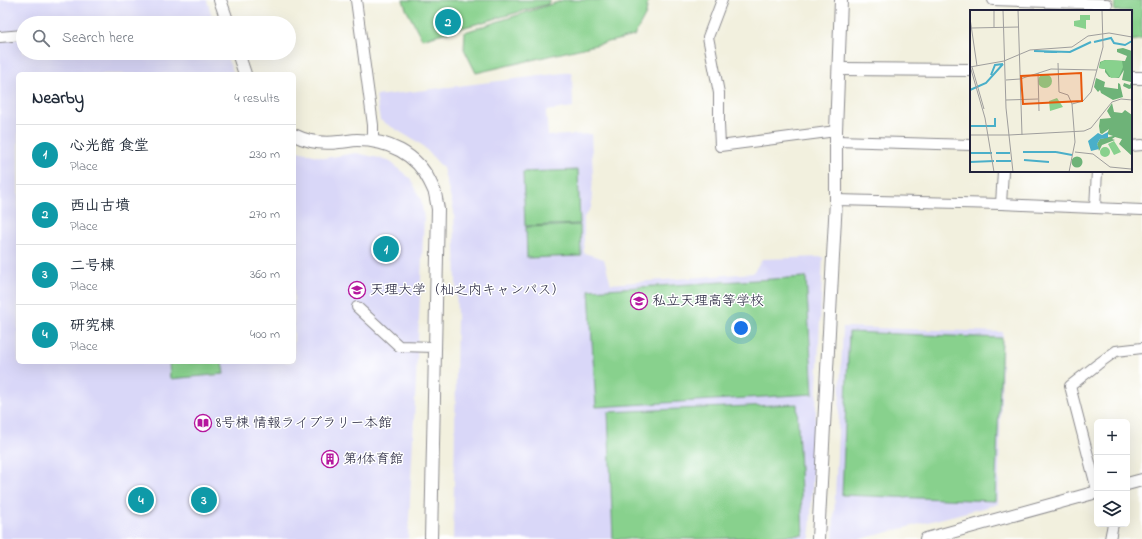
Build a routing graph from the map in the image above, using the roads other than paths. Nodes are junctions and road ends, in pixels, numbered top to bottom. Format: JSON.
{"nodes":[{"id":1,"x":220,"y":0,"type":"edge"},
{"id":2,"x":356,"y":0,"type":"edge"},
{"id":3,"x":722,"y":0,"type":"edge"},
{"id":4,"x":841,"y":0,"type":"edge"},
{"id":5,"x":993,"y":0,"type":"edge"},
{"id":6,"x":1005,"y":0,"type":"edge"},
{"id":7,"x":1107,"y":5,"type":"edge"},
{"id":8,"x":1006,"y":10,"type":"edge"},
{"id":9,"x":226,"y":16,"type":"edge"},
{"id":10,"x":16,"y":36,"type":"edge"},
{"id":11,"x":0,"y":37,"type":"edge"},
{"id":12,"x":240,"y":60,"type":"edge"},
{"id":13,"x":839,"y":69,"type":"junction"},
{"id":14,"x":970,"y":70,"type":"edge"},
{"id":15,"x":244,"y":72,"type":"edge"},
{"id":16,"x":296,"y":136,"type":"edge"},
{"id":17,"x":837,"y":136,"type":"junction"},
{"id":18,"x":373,"y":141,"type":"junction"},
{"id":19,"x":970,"y":145,"type":"edge"},
{"id":20,"x":1142,"y":145,"type":"edge"},
{"id":21,"x":1132,"y":146,"type":"edge"},
{"id":22,"x":1003,"y":172,"type":"edge"},
{"id":23,"x":1097,"y":172,"type":"edge"},
{"id":24,"x":836,"y":200,"type":"junction"},
{"id":25,"x":1001,"y":204,"type":"junction"},
{"id":26,"x":1095,"y":208,"type":"junction"},
{"id":27,"x":1142,"y":210,"type":"edge"},
{"id":28,"x":357,"y":307,"type":"dead end"},
{"id":29,"x":435,"y":347,"type":"junction"},
{"id":30,"x":1142,"y":348,"type":"edge"},
{"id":31,"x":1094,"y":479,"type":"edge"},
{"id":32,"x":1142,"y":480,"type":"edge"},
{"id":33,"x":1130,"y":483,"type":"edge"},
{"id":34,"x":1094,"y":492,"type":"edge"},
{"id":35,"x":1112,"y":527,"type":"edge"},
{"id":36,"x":431,"y":539,"type":"edge"},
{"id":37,"x":818,"y":539,"type":"edge"},
{"id":38,"x":926,"y":539,"type":"edge"},
{"id":39,"x":1110,"y":539,"type":"edge"}],
"edges":[{"from":1,"to":9,"type":"street"},
{"from":2,"to":18,"type":"street"},
{"from":3,"to":17,"type":"street"},
{"from":4,"to":13,"type":"street"},
{"from":5,"to":6,"type":"street"},
{"from":6,"to":7,"type":"street"},
{"from":6,"to":8,"type":"street"},
{"from":10,"to":11,"type":"street"},
{"from":12,"to":15,"type":"street"},
{"from":13,"to":14,"type":"street"},
{"from":13,"to":17,"type":"street"},
{"from":16,"to":18,"type":"street"},
{"from":17,"to":19,"type":"street"},
{"from":17,"to":24,"type":"street"},
{"from":18,"to":29,"type":"street"},
{"from":20,"to":21,"type":"street"},
{"from":22,"to":25,"type":"street"},
{"from":23,"to":26,"type":"street"},
{"from":24,"to":25,"type":"street"},
{"from":24,"to":37,"type":"street"},
{"from":25,"to":26,"type":"street"},
{"from":26,"to":27,"type":"street"},
{"from":28,"to":29,"type":"street"},
{"from":29,"to":36,"type":"street"},
{"from":30,"to":31,"type":"street"},
{"from":32,"to":33,"type":"street"},
{"from":34,"to":38,"type":"street"},
{"from":35,"to":39,"type":"street"}]}
